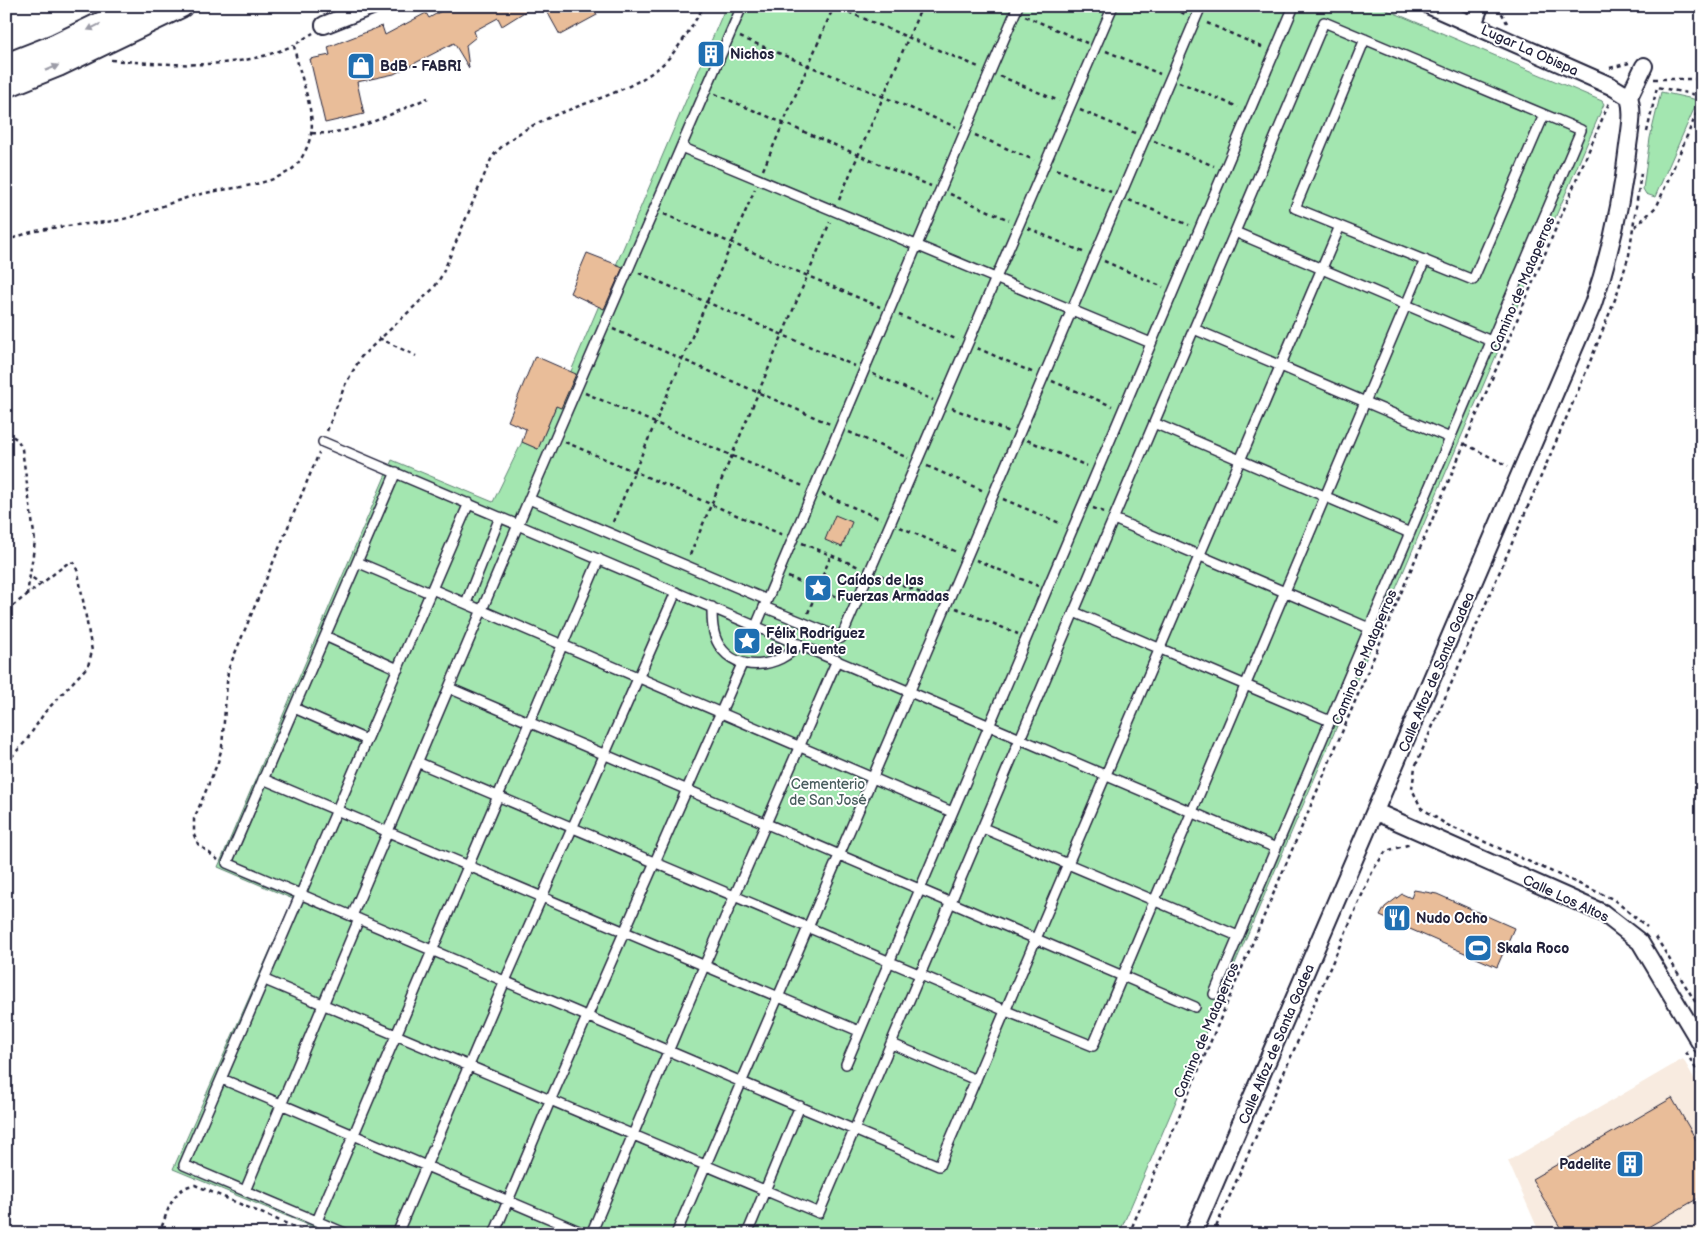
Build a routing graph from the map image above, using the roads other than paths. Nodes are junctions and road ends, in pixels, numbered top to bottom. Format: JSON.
{"nodes":[{"id":1,"x":138,"y":6,"type":"edge"},
{"id":2,"x":181,"y":6,"type":"edge"},
{"id":3,"x":372,"y":6,"type":"edge"},
{"id":4,"x":742,"y":6,"type":"edge"},
{"id":5,"x":1113,"y":6,"type":"edge"},
{"id":6,"x":1200,"y":6,"type":"edge"},
{"id":7,"x":1294,"y":6,"type":"edge"},
{"id":8,"x":1480,"y":6,"type":"edge"},
{"id":9,"x":1437,"y":7,"type":"edge"},
{"id":10,"x":1017,"y":9,"type":"edge"},
{"id":11,"x":1473,"y":25,"type":"junction"},
{"id":12,"x":324,"y":26,"type":"road end"},
{"id":13,"x":1365,"y":39,"type":"junction"},
{"id":14,"x":6,"y":65,"type":"edge"},
{"id":15,"x":1641,"y":72,"type":"road end"},
{"id":16,"x":6,"y":86,"type":"edge"},
{"id":17,"x":1629,"y":97,"type":"junction"},
{"id":18,"x":1544,"y":115,"type":"junction"},
{"id":19,"x":681,"y":147,"type":"junction"},
{"id":20,"x":1340,"y":226,"type":"junction"},
{"id":21,"x":1235,"y":232,"type":"junction"},
{"id":22,"x":917,"y":246,"type":"junction"},
{"id":23,"x":1425,"y":260,"type":"junction"},
{"id":24,"x":1322,"y":269,"type":"junction"},
{"id":25,"x":996,"y":278,"type":"junction"},
{"id":26,"x":1406,"y":305,"type":"junction"},
{"id":27,"x":1071,"y":310,"type":"junction"},
{"id":28,"x":1194,"y":329,"type":"junction"},
{"id":29,"x":1491,"y":341,"type":"junction"},
{"id":30,"x":1151,"y":343,"type":"junction"},
{"id":31,"x":1281,"y":366,"type":"junction"},
{"id":32,"x":1365,"y":402,"type":"junction"},
{"id":33,"x":1154,"y":424,"type":"junction"},
{"id":34,"x":1450,"y":438,"type":"junction"},
{"id":35,"x":323,"y":442,"type":"road end"},
{"id":36,"x":1240,"y":461,"type":"junction"},
{"id":37,"x":396,"y":472,"type":"junction"},
{"id":38,"x":1325,"y":496,"type":"junction"},
{"id":39,"x":529,"y":499,"type":"junction"},
{"id":40,"x":469,"y":503,"type":"junction"},
{"id":41,"x":500,"y":516,"type":"junction"},
{"id":42,"x":1114,"y":518,"type":"junction"},
{"id":43,"x":519,"y":524,"type":"junction"},
{"id":44,"x":1410,"y":533,"type":"junction"},
{"id":45,"x":1200,"y":556,"type":"junction"},
{"id":46,"x":599,"y":559,"type":"junction"},
{"id":47,"x":357,"y":562,"type":"junction"},
{"id":48,"x":431,"y":591,"type":"junction"},
{"id":49,"x":676,"y":592,"type":"junction"},
{"id":50,"x":1284,"y":592,"type":"junction"},
{"id":51,"x":466,"y":604,"type":"junction"},
{"id":52,"x":766,"y":604,"type":"junction"},
{"id":53,"x":712,"y":607,"type":"junction"},
{"id":54,"x":482,"y":611,"type":"junction"},
{"id":55,"x":1074,"y":612,"type":"junction"},
{"id":56,"x":756,"y":626,"type":"junction"},
{"id":57,"x":1369,"y":628,"type":"junction"},
{"id":58,"x":325,"y":636,"type":"junction"},
{"id":59,"x":799,"y":644,"type":"junction"},
{"id":60,"x":562,"y":645,"type":"junction"},
{"id":61,"x":1161,"y":649,"type":"junction"},
{"id":62,"x":837,"y":660,"type":"junction"},
{"id":63,"x":742,"y":664,"type":"junction"},
{"id":64,"x":398,"y":669,"type":"junction"},
{"id":65,"x":638,"y":678,"type":"junction"},
{"id":66,"x":1245,"y":685,"type":"junction"},
{"id":67,"x":449,"y":688,"type":"junction"},
{"id":68,"x":910,"y":693,"type":"junction"},
{"id":69,"x":294,"y":708,"type":"junction"},
{"id":70,"x":720,"y":713,"type":"junction"},
{"id":71,"x":1330,"y":721,"type":"junction"},
{"id":72,"x":529,"y":722,"type":"junction"},
{"id":73,"x":988,"y":725,"type":"junction"},
{"id":74,"x":1020,"y":739,"type":"junction"},
{"id":75,"x":367,"y":740,"type":"junction"},
{"id":76,"x":800,"y":747,"type":"junction"},
{"id":77,"x":605,"y":755,"type":"junction"},
{"id":78,"x":417,"y":762,"type":"junction"},
{"id":79,"x":1107,"y":776,"type":"junction"},
{"id":80,"x":873,"y":778,"type":"junction"},
{"id":81,"x":263,"y":779,"type":"junction"},
{"id":82,"x":687,"y":790,"type":"junction"},
{"id":83,"x":498,"y":796,"type":"junction"},
{"id":84,"x":338,"y":809,"type":"junction"},
{"id":85,"x":952,"y":812,"type":"junction"},
{"id":86,"x":1191,"y":812,"type":"junction"},
{"id":87,"x":1376,"y":812,"type":"junction"},
{"id":88,"x":766,"y":824,"type":"junction"},
{"id":89,"x":572,"y":827,"type":"junction"},
{"id":90,"x":983,"y":828,"type":"junction"},
{"id":91,"x":388,"y":830,"type":"junction"},
{"id":92,"x":1276,"y":848,"type":"junction"},
{"id":93,"x":840,"y":855,"type":"junction"},
{"id":94,"x":655,"y":862,"type":"junction"},
{"id":95,"x":1069,"y":864,"type":"junction"},
{"id":96,"x":468,"y":865,"type":"junction"},
{"id":97,"x":919,"y":889,"type":"junction"},
{"id":98,"x":301,"y":895,"type":"junction"},
{"id":99,"x":542,"y":896,"type":"junction"},
{"id":100,"x":735,"y":896,"type":"junction"},
{"id":101,"x":1154,"y":900,"type":"junction"},
{"id":102,"x":951,"y":902,"type":"junction"},
{"id":103,"x":355,"y":918,"type":"junction"},
{"id":104,"x":808,"y":927,"type":"junction"},
{"id":105,"x":625,"y":930,"type":"junction"},
{"id":106,"x":1238,"y":936,"type":"junction"},
{"id":107,"x":1037,"y":939,"type":"junction"},
{"id":108,"x":432,"y":950,"type":"junction"},
{"id":109,"x":889,"y":961,"type":"junction"},
{"id":110,"x":705,"y":964,"type":"junction"},
{"id":111,"x":921,"y":974,"type":"junction"},
{"id":112,"x":1122,"y":976,"type":"junction"},
{"id":113,"x":265,"y":980,"type":"junction"},
{"id":114,"x":505,"y":981,"type":"junction"},
{"id":115,"x":1214,"y":994,"type":"dead end"},
{"id":116,"x":778,"y":997,"type":"junction"},
{"id":117,"x":323,"y":1004,"type":"junction"},
{"id":118,"x":1195,"y":1007,"type":"dead end"},
{"id":119,"x":1006,"y":1011,"type":"junction"},
{"id":120,"x":587,"y":1015,"type":"junction"},
{"id":121,"x":859,"y":1031,"type":"junction"},
{"id":122,"x":396,"y":1035,"type":"junction"},
{"id":123,"x":892,"y":1044,"type":"junction"},
{"id":124,"x":1702,"y":1046,"type":"edge"},
{"id":125,"x":668,"y":1050,"type":"junction"},
{"id":126,"x":846,"y":1064,"type":"dead end"},
{"id":127,"x":469,"y":1066,"type":"junction"},
{"id":128,"x":222,"y":1079,"type":"junction"},
{"id":129,"x":976,"y":1080,"type":"junction"},
{"id":130,"x":742,"y":1081,"type":"junction"},
{"id":131,"x":550,"y":1100,"type":"junction"},
{"id":132,"x":282,"y":1104,"type":"junction"},
{"id":133,"x":800,"y":1106,"type":"junction"},
{"id":134,"x":856,"y":1130,"type":"junction"},
{"id":135,"x":353,"y":1135,"type":"junction"},
{"id":136,"x":632,"y":1135,"type":"junction"},
{"id":137,"x":426,"y":1166,"type":"junction"},
{"id":138,"x":706,"y":1166,"type":"junction"},
{"id":139,"x":766,"y":1190,"type":"junction"},
{"id":140,"x":245,"y":1191,"type":"junction"},
{"id":141,"x":508,"y":1201,"type":"junction"},
{"id":142,"x":317,"y":1221,"type":"junction"},
{"id":143,"x":347,"y":1234,"type":"edge"},
{"id":144,"x":398,"y":1234,"type":"edge"},
{"id":145,"x":494,"y":1234,"type":"edge"},
{"id":146,"x":586,"y":1234,"type":"edge"},
{"id":147,"x":591,"y":1234,"type":"edge"},
{"id":148,"x":676,"y":1234,"type":"edge"},
{"id":149,"x":747,"y":1234,"type":"edge"},
{"id":150,"x":1193,"y":1234,"type":"edge"}],
"edges":[{"from":1,"to":14,"type":"main road","one_way":true},
{"from":16,"to":2,"type":"main road","one_way":true},
{"from":3,"to":12,"type":"street"},
{"from":4,"to":19,"type":"lane"},
{"from":5,"to":25,"type":"lane"},
{"from":6,"to":27,"type":"lane"},
{"from":7,"to":30,"type":"lane"},
{"from":8,"to":11,"type":"street"},
{"from":9,"to":11,"type":"street","name":"Lugar La Obispa"},
{"from":10,"to":22,"type":"lane"},
{"from":11,"to":17,"type":"street","name":"Lugar La Obispa"},
{"from":13,"to":18,"type":"lane"},
{"from":13,"to":20,"type":"lane"},
{"from":13,"to":21,"type":"lane"},
{"from":15,"to":17,"type":"street"},
{"from":17,"to":87,"type":"street","name":"Calle Alfoz de Santa Gadea"},
{"from":18,"to":23,"type":"lane"},
{"from":18,"to":29,"type":"lane"},
{"from":19,"to":22,"type":"lane"},
{"from":19,"to":39,"type":"lane"},
{"from":20,"to":23,"type":"lane"},
{"from":20,"to":24,"type":"lane"},
{"from":21,"to":24,"type":"lane"},
{"from":21,"to":28,"type":"lane"},
{"from":22,"to":25,"type":"lane"},
{"from":22,"to":52,"type":"lane"},
{"from":23,"to":26,"type":"lane"},
{"from":24,"to":26,"type":"lane"},
{"from":24,"to":31,"type":"lane"},
{"from":25,"to":27,"type":"lane"},
{"from":25,"to":52,"type":"lane"},
{"from":26,"to":29,"type":"lane"},
{"from":26,"to":32,"type":"lane"},
{"from":27,"to":30,"type":"lane"},
{"from":27,"to":68,"type":"lane"},
{"from":28,"to":31,"type":"lane"},
{"from":28,"to":33,"type":"lane"},
{"from":29,"to":34,"type":"lane"},
{"from":30,"to":73,"type":"lane"},
{"from":31,"to":32,"type":"lane"},
{"from":31,"to":36,"type":"lane"},
{"from":32,"to":34,"type":"lane"},
{"from":32,"to":38,"type":"lane"},
{"from":33,"to":36,"type":"lane"},
{"from":33,"to":42,"type":"lane"},
{"from":34,"to":44,"type":"lane"},
{"from":35,"to":37,"type":"lane"},
{"from":36,"to":38,"type":"lane"},
{"from":36,"to":45,"type":"lane"},
{"from":37,"to":40,"type":"lane"},
{"from":37,"to":47,"type":"lane"},
{"from":38,"to":44,"type":"lane"},
{"from":38,"to":50,"type":"lane"},
{"from":39,"to":43,"type":"lane"},
{"from":39,"to":52,"type":"lane"},
{"from":40,"to":41,"type":"lane"},
{"from":40,"to":48,"type":"lane"},
{"from":41,"to":43,"type":"lane"},
{"from":41,"to":51,"type":"lane"},
{"from":42,"to":45,"type":"lane"},
{"from":42,"to":55,"type":"lane"},
{"from":43,"to":46,"type":"lane"},
{"from":43,"to":54,"type":"lane"},
{"from":44,"to":57,"type":"lane"},
{"from":45,"to":50,"type":"lane"},
{"from":45,"to":61,"type":"lane"},
{"from":46,"to":49,"type":"lane"},
{"from":46,"to":60,"type":"lane"},
{"from":47,"to":48,"type":"lane"},
{"from":47,"to":58,"type":"lane"},
{"from":48,"to":51,"type":"lane"},
{"from":48,"to":64,"type":"lane"},
{"from":49,"to":53,"type":"lane"},
{"from":49,"to":65,"type":"lane"},
{"from":50,"to":57,"type":"lane"},
{"from":50,"to":66,"type":"lane"},
{"from":51,"to":54,"type":"lane"},
{"from":52,"to":56,"type":"lane"},
{"from":53,"to":56,"type":"lane"},
{"from":53,"to":63,"type":"lane"},
{"from":54,"to":60,"type":"lane"},
{"from":54,"to":67,"type":"lane"},
{"from":55,"to":61,"type":"lane"},
{"from":55,"to":74,"type":"lane"},
{"from":56,"to":59,"type":"lane"},
{"from":57,"to":71,"type":"lane"},
{"from":58,"to":64,"type":"lane"},
{"from":58,"to":69,"type":"lane"},
{"from":59,"to":62,"type":"lane"},
{"from":59,"to":63,"type":"lane"},
{"from":60,"to":65,"type":"lane"},
{"from":60,"to":72,"type":"lane"},
{"from":61,"to":66,"type":"lane"},
{"from":61,"to":79,"type":"lane"},
{"from":62,"to":68,"type":"lane"},
{"from":62,"to":76,"type":"lane"},
{"from":63,"to":70,"type":"lane"},
{"from":64,"to":75,"type":"lane"},
{"from":65,"to":70,"type":"lane"},
{"from":65,"to":77,"type":"lane"},
{"from":66,"to":71,"type":"lane"},
{"from":66,"to":86,"type":"lane"},
{"from":67,"to":72,"type":"lane"},
{"from":67,"to":78,"type":"lane"},
{"from":68,"to":73,"type":"lane"},
{"from":68,"to":80,"type":"lane"},
{"from":69,"to":75,"type":"lane"},
{"from":69,"to":81,"type":"lane"},
{"from":70,"to":76,"type":"lane"},
{"from":70,"to":82,"type":"lane"},
{"from":71,"to":92,"type":"lane"},
{"from":72,"to":77,"type":"lane"},
{"from":72,"to":83,"type":"lane"},
{"from":73,"to":74,"type":"lane"},
{"from":73,"to":85,"type":"lane"},
{"from":74,"to":79,"type":"lane"},
{"from":74,"to":90,"type":"lane"},
{"from":75,"to":84,"type":"lane"},
{"from":76,"to":80,"type":"lane"},
{"from":76,"to":88,"type":"lane"},
{"from":77,"to":82,"type":"lane"},
{"from":77,"to":89,"type":"lane"},
{"from":78,"to":83,"type":"lane"},
{"from":78,"to":91,"type":"lane"},
{"from":79,"to":86,"type":"lane"},
{"from":79,"to":95,"type":"lane"},
{"from":80,"to":85,"type":"lane"},
{"from":80,"to":93,"type":"lane"},
{"from":81,"to":84,"type":"lane"},
{"from":81,"to":98,"type":"lane"},
{"from":82,"to":88,"type":"lane"},
{"from":82,"to":94,"type":"lane"},
{"from":83,"to":89,"type":"lane"},
{"from":83,"to":96,"type":"lane"},
{"from":84,"to":91,"type":"lane"},
{"from":84,"to":98,"type":"lane"},
{"from":85,"to":97,"type":"lane"},
{"from":86,"to":92,"type":"lane"},
{"from":86,"to":101,"type":"lane"},
{"from":87,"to":124,"type":"street","name":"Calle Los Altos"},
{"from":87,"to":150,"type":"street","name":"Calle Alfoz de Santa Gadea"},
{"from":88,"to":93,"type":"lane"},
{"from":88,"to":100,"type":"lane"},
{"from":89,"to":94,"type":"lane"},
{"from":89,"to":99,"type":"lane"},
{"from":90,"to":95,"type":"lane"},
{"from":90,"to":102,"type":"lane"},
{"from":91,"to":96,"type":"lane"},
{"from":91,"to":103,"type":"lane"},
{"from":92,"to":106,"type":"lane"},
{"from":93,"to":97,"type":"lane"},
{"from":93,"to":104,"type":"lane"},
{"from":94,"to":100,"type":"lane"},
{"from":94,"to":105,"type":"lane"},
{"from":95,"to":101,"type":"lane"},
{"from":95,"to":107,"type":"lane"},
{"from":96,"to":99,"type":"lane"},
{"from":96,"to":108,"type":"lane"},
{"from":97,"to":102,"type":"lane"},
{"from":97,"to":109,"type":"lane"},
{"from":98,"to":103,"type":"lane"},
{"from":98,"to":113,"type":"lane"},
{"from":99,"to":105,"type":"lane"},
{"from":99,"to":114,"type":"lane"},
{"from":100,"to":104,"type":"lane"},
{"from":100,"to":110,"type":"lane"},
{"from":101,"to":106,"type":"lane"},
{"from":101,"to":112,"type":"lane"},
{"from":102,"to":107,"type":"lane"},
{"from":102,"to":111,"type":"lane"},
{"from":103,"to":108,"type":"lane"},
{"from":103,"to":117,"type":"lane"},
{"from":104,"to":109,"type":"lane"},
{"from":104,"to":116,"type":"lane"},
{"from":105,"to":110,"type":"lane"},
{"from":105,"to":120,"type":"lane"},
{"from":106,"to":115,"type":"lane"},
{"from":107,"to":112,"type":"lane"},
{"from":107,"to":119,"type":"lane"},
{"from":108,"to":114,"type":"lane"},
{"from":108,"to":122,"type":"lane"},
{"from":109,"to":111,"type":"lane"},
{"from":109,"to":121,"type":"lane"},
{"from":110,"to":116,"type":"lane"},
{"from":110,"to":125,"type":"lane"},
{"from":111,"to":119,"type":"lane"},
{"from":111,"to":123,"type":"lane"},
{"from":112,"to":118,"type":"lane"},
{"from":112,"to":119,"type":"lane"},
{"from":113,"to":117,"type":"lane"},
{"from":113,"to":128,"type":"lane"},
{"from":114,"to":120,"type":"lane"},
{"from":114,"to":127,"type":"lane"},
{"from":116,"to":121,"type":"lane"},
{"from":116,"to":130,"type":"lane"},
{"from":117,"to":122,"type":"lane"},
{"from":117,"to":132,"type":"lane"},
{"from":119,"to":129,"type":"lane"},
{"from":120,"to":125,"type":"lane"},
{"from":120,"to":131,"type":"lane"},
{"from":121,"to":126,"type":"lane"},
{"from":122,"to":127,"type":"lane"},
{"from":122,"to":135,"type":"lane"},
{"from":123,"to":129,"type":"lane"},
{"from":123,"to":134,"type":"lane"},
{"from":125,"to":130,"type":"lane"},
{"from":125,"to":136,"type":"lane"},
{"from":127,"to":131,"type":"lane"},
{"from":127,"to":137,"type":"lane"},
{"from":128,"to":132,"type":"lane"},
{"from":128,"to":140,"type":"lane"},
{"from":129,"to":134,"type":"lane"},
{"from":130,"to":133,"type":"lane"},
{"from":130,"to":138,"type":"lane"},
{"from":131,"to":136,"type":"lane"},
{"from":131,"to":141,"type":"lane"},
{"from":132,"to":135,"type":"lane"},
{"from":132,"to":140,"type":"lane"},
{"from":133,"to":134,"type":"lane"},
{"from":133,"to":139,"type":"lane"},
{"from":134,"to":139,"type":"lane"},
{"from":135,"to":137,"type":"lane"},
{"from":135,"to":142,"type":"lane"},
{"from":136,"to":138,"type":"lane"},
{"from":136,"to":147,"type":"lane"},
{"from":137,"to":141,"type":"lane"},
{"from":137,"to":144,"type":"lane"},
{"from":138,"to":139,"type":"lane"},
{"from":138,"to":148,"type":"lane"},
{"from":139,"to":149,"type":"lane"},
{"from":140,"to":142,"type":"lane"},
{"from":141,"to":145,"type":"lane"},
{"from":141,"to":146,"type":"lane"},
{"from":142,"to":143,"type":"lane"}]}
